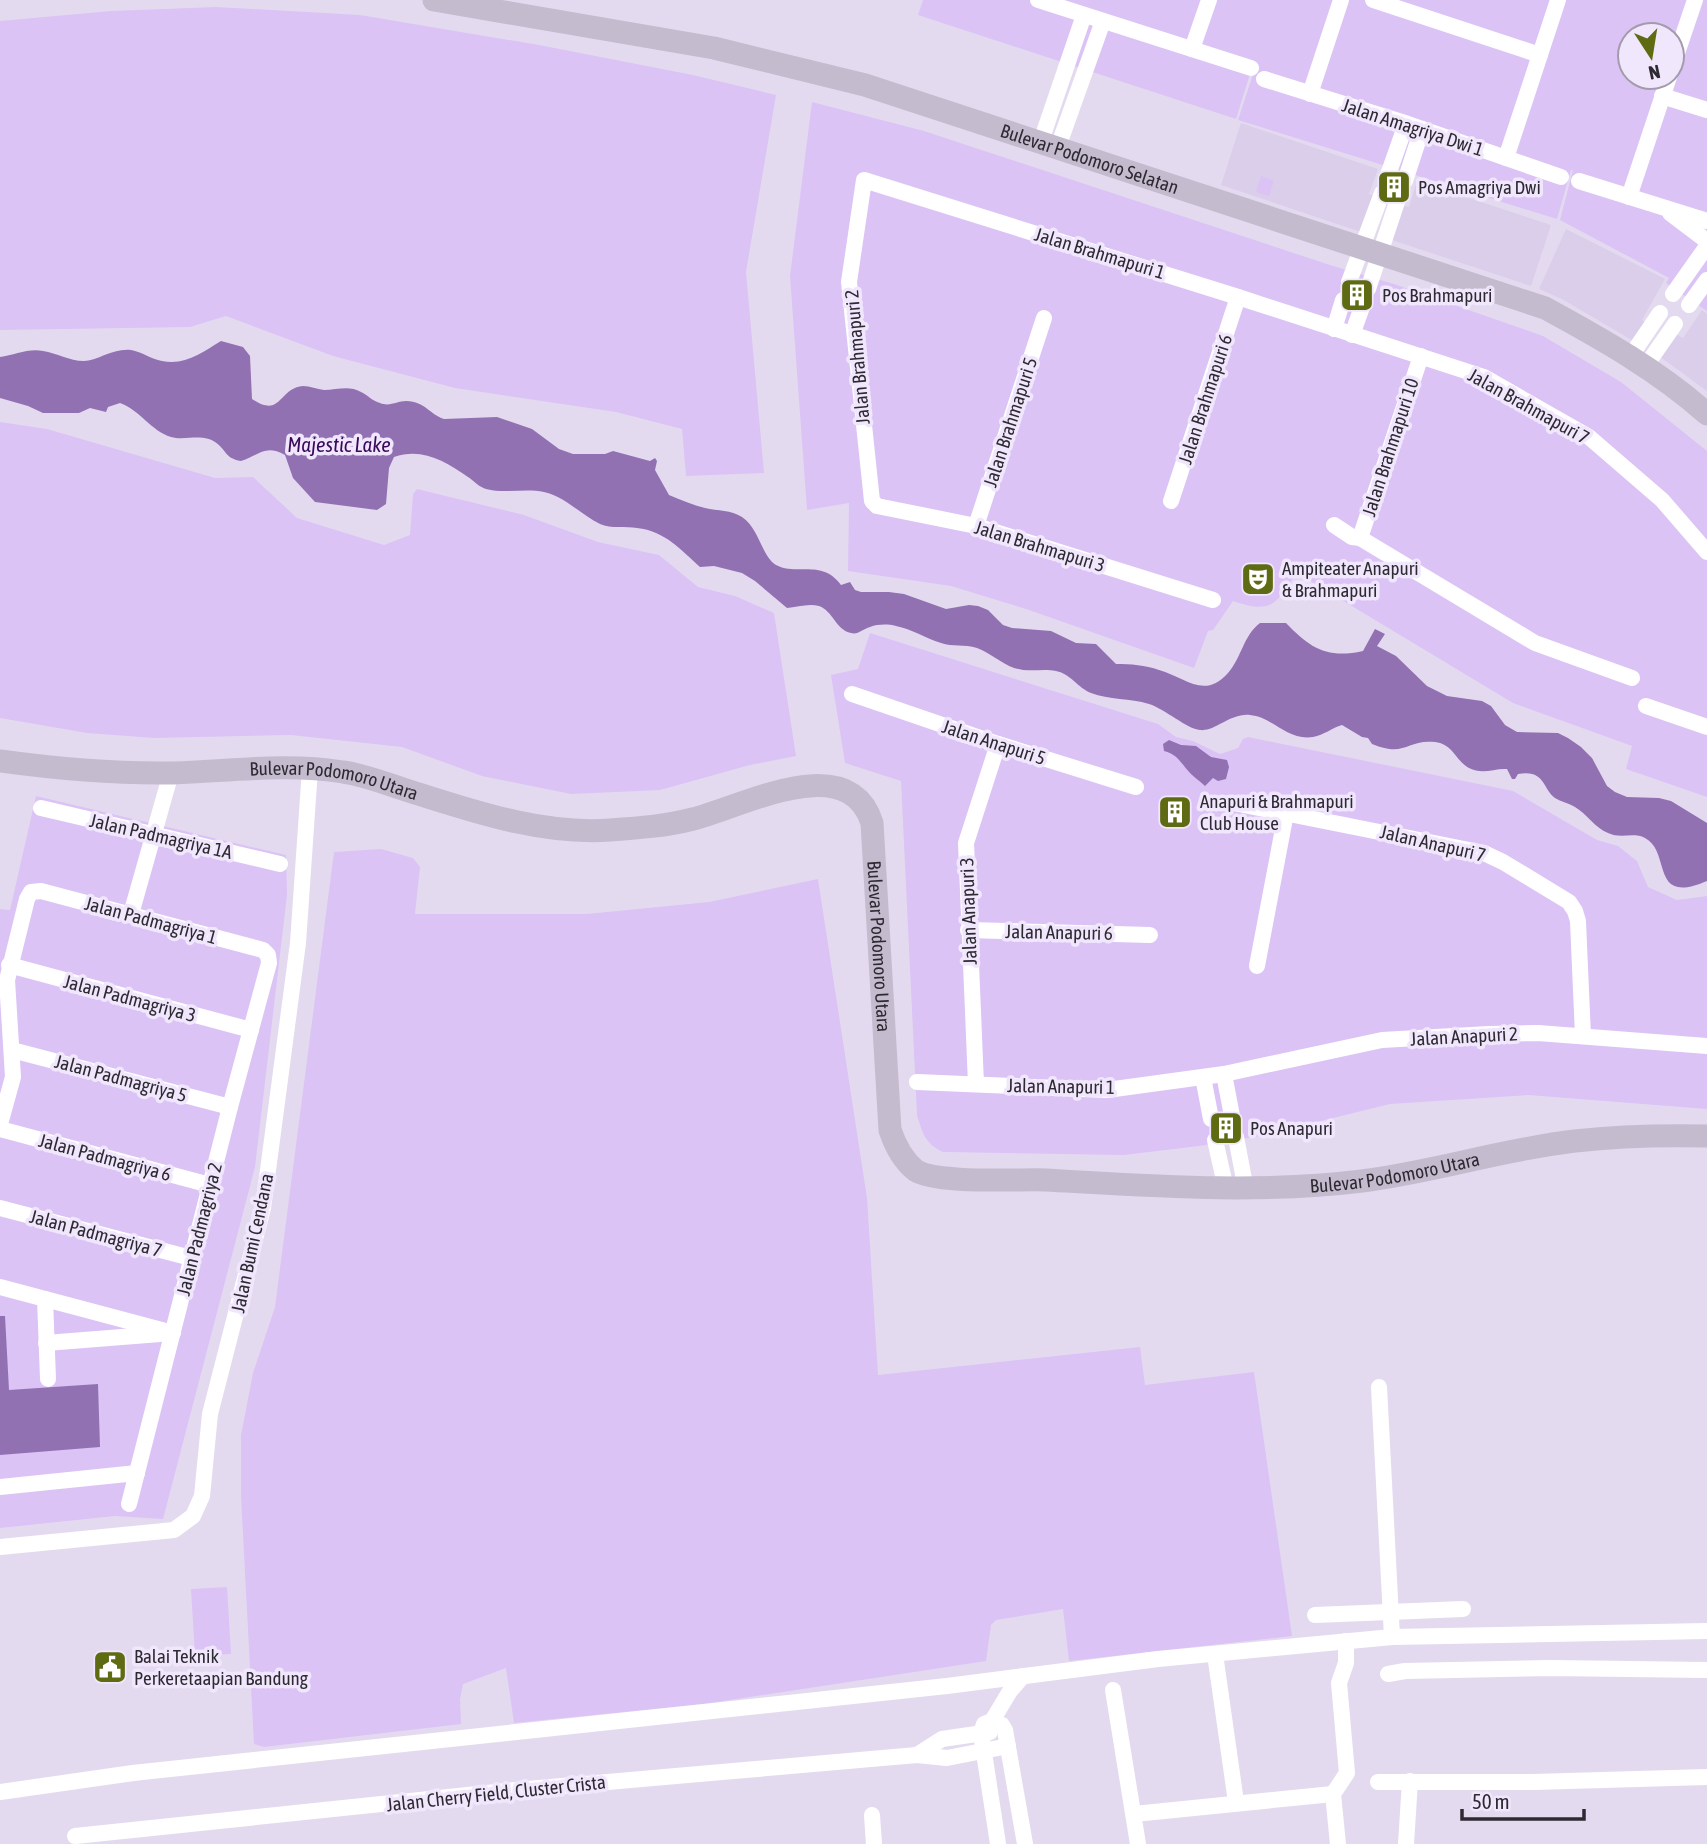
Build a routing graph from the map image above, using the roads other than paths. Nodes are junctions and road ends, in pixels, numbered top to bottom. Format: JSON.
{"nodes":[{"id":1,"x":434,"y":0,"type":"edge"},
{"id":2,"x":1038,"y":0,"type":"edge"},
{"id":3,"x":1209,"y":0,"type":"edge"},
{"id":4,"x":1341,"y":0,"type":"edge"},
{"id":5,"x":1373,"y":0,"type":"edge"},
{"id":6,"x":1558,"y":0,"type":"edge"},
{"id":7,"x":1696,"y":0,"type":"edge"},
{"id":8,"x":1707,"y":3,"type":"edge"},
{"id":9,"x":1084,"y":15,"type":"junction"},
{"id":10,"x":1103,"y":21,"type":"junction"},
{"id":11,"x":1686,"y":28,"type":"edge"},
{"id":12,"x":1192,"y":49,"type":"junction"},
{"id":13,"x":1540,"y":55,"type":"junction"},
{"id":14,"x":1251,"y":68,"type":"dead end"},
{"id":15,"x":1264,"y":79,"type":"dead end"},
{"id":16,"x":1664,"y":91,"type":"edge"},
{"id":17,"x":1310,"y":94,"type":"junction"},
{"id":18,"x":1662,"y":96,"type":"junction"},
{"id":19,"x":1707,"y":110,"type":"edge"},
{"id":20,"x":1406,"y":124,"type":"junction"},
{"id":21,"x":1422,"y":129,"type":"junction"},
{"id":22,"x":1049,"y":144,"type":"junction"},
{"id":23,"x":1506,"y":158,"type":"junction"},
{"id":24,"x":1388,"y":175,"type":"dead end"},
{"id":25,"x":1561,"y":177,"type":"dead end"},
{"id":26,"x":866,"y":180,"type":"joint"},
{"id":27,"x":1405,"y":181,"type":"dead end"},
{"id":28,"x":1579,"y":181,"type":"dead end"},
{"id":29,"x":1382,"y":193,"type":"dead end"},
{"id":30,"x":1629,"y":197,"type":"junction"},
{"id":31,"x":1398,"y":199,"type":"dead end"},
{"id":32,"x":1661,"y":206,"type":"junction"},
{"id":33,"x":1707,"y":221,"type":"edge"},
{"id":34,"x":1707,"y":244,"type":"edge"},
{"id":35,"x":1370,"y":251,"type":"junction"},
{"id":36,"x":1707,"y":280,"type":"edge"},
{"id":37,"x":1349,"y":282,"type":"dead end"},
{"id":38,"x":1368,"y":289,"type":"dead end"},
{"id":39,"x":1673,"y":295,"type":"dead end"},
{"id":40,"x":1238,"y":297,"type":"junction"},
{"id":41,"x":1343,"y":300,"type":"dead end"},
{"id":42,"x":1689,"y":305,"type":"dead end"},
{"id":43,"x":1362,"y":307,"type":"dead end"},
{"id":44,"x":1660,"y":313,"type":"dead end"},
{"id":45,"x":1044,"y":318,"type":"dead end"},
{"id":46,"x":1675,"y":324,"type":"dead end"},
{"id":47,"x":1334,"y":329,"type":"junction"},
{"id":48,"x":1352,"y":335,"type":"junction"},
{"id":49,"x":1421,"y":356,"type":"junction"},
{"id":50,"x":1637,"y":362,"type":"junction"},
{"id":51,"x":1707,"y":414,"type":"edge"},
{"id":52,"x":870,"y":495,"type":"joint"},
{"id":53,"x":1171,"y":501,"type":"dead end"},
{"id":54,"x":1334,"y":525,"type":"dead end"},
{"id":55,"x":976,"y":526,"type":"junction"},
{"id":56,"x":1360,"y":538,"type":"junction"},
{"id":57,"x":1707,"y":552,"type":"edge"},
{"id":58,"x":1213,"y":600,"type":"dead end"},
{"id":59,"x":1632,"y":678,"type":"dead end"},
{"id":60,"x":852,"y":694,"type":"dead end"},
{"id":61,"x":1646,"y":706,"type":"dead end"},
{"id":62,"x":1707,"y":727,"type":"edge"},
{"id":63,"x":998,"y":744,"type":"junction"},
{"id":64,"x":0,"y":761,"type":"edge"},
{"id":65,"x":310,"y":769,"type":"junction"},
{"id":66,"x":171,"y":773,"type":"junction"},
{"id":67,"x":1136,"y":787,"type":"dead end"},
{"id":68,"x":1234,"y":803,"type":"dead end"},
{"id":69,"x":41,"y":808,"type":"dead end"},
{"id":70,"x":1286,"y":813,"type":"junction"},
{"id":71,"x":154,"y":834,"type":"junction"},
{"id":72,"x":280,"y":864,"type":"dead end"},
{"id":73,"x":131,"y":914,"type":"junction"},
{"id":74,"x":968,"y":930,"type":"junction"},
{"id":75,"x":1150,"y":934,"type":"dead end"},
{"id":76,"x":268,"y":955,"type":"joint"},
{"id":77,"x":9,"y":965,"type":"junction"},
{"id":78,"x":1256,"y":966,"type":"dead end"},
{"id":79,"x":251,"y":1030,"type":"junction"},
{"id":80,"x":1583,"y":1036,"type":"junction"},
{"id":81,"x":1707,"y":1046,"type":"edge"},
{"id":82,"x":12,"y":1050,"type":"junction"},
{"id":83,"x":1224,"y":1074,"type":"junction"},
{"id":84,"x":1203,"y":1077,"type":"junction"},
{"id":85,"x":918,"y":1082,"type":"dead end"},
{"id":86,"x":976,"y":1084,"type":"junction"},
{"id":87,"x":230,"y":1107,"type":"junction"},
{"id":88,"x":1232,"y":1116,"type":"dead end"},
{"id":89,"x":1212,"y":1119,"type":"dead end"},
{"id":90,"x":0,"y":1126,"type":"edge"},
{"id":91,"x":1236,"y":1136,"type":"dead end"},
{"id":92,"x":1707,"y":1136,"type":"edge"},
{"id":93,"x":1215,"y":1140,"type":"dead end"},
{"id":94,"x":210,"y":1185,"type":"junction"},
{"id":95,"x":1236,"y":1190,"type":"junction"},
{"id":96,"x":0,"y":1208,"type":"edge"},
{"id":97,"x":191,"y":1258,"type":"junction"},
{"id":98,"x":0,"y":1287,"type":"edge"},
{"id":99,"x":45,"y":1299,"type":"junction"},
{"id":100,"x":173,"y":1333,"type":"junction"},
{"id":101,"x":47,"y":1343,"type":"junction"},
{"id":102,"x":48,"y":1379,"type":"dead end"},
{"id":103,"x":1378,"y":1387,"type":"dead end"},
{"id":104,"x":137,"y":1473,"type":"junction"},
{"id":105,"x":0,"y":1487,"type":"edge"},
{"id":106,"x":130,"y":1504,"type":"dead end"},
{"id":107,"x":0,"y":1547,"type":"edge"},
{"id":108,"x":1463,"y":1609,"type":"dead end"},
{"id":109,"x":1390,"y":1613,"type":"junction"},
{"id":110,"x":1315,"y":1615,"type":"dead end"},
{"id":111,"x":1707,"y":1632,"type":"edge"},
{"id":112,"x":1392,"y":1637,"type":"junction"},
{"id":113,"x":1346,"y":1641,"type":"junction"},
{"id":114,"x":1215,"y":1654,"type":"junction"},
{"id":115,"x":1707,"y":1670,"type":"edge"},
{"id":116,"x":1388,"y":1674,"type":"dead end"},
{"id":117,"x":1023,"y":1676,"type":"junction"},
{"id":118,"x":1113,"y":1690,"type":"dead end"},
{"id":119,"x":999,"y":1725,"type":"junction"},
{"id":120,"x":981,"y":1734,"type":"junction"},
{"id":121,"x":1009,"y":1746,"type":"junction"},
{"id":122,"x":984,"y":1751,"type":"junction"},
{"id":123,"x":917,"y":1755,"type":"junction"},
{"id":124,"x":1707,"y":1777,"type":"edge"},
{"id":125,"x":1410,"y":1781,"type":"junction"},
{"id":126,"x":1378,"y":1782,"type":"dead end"},
{"id":127,"x":0,"y":1791,"type":"edge"},
{"id":128,"x":1333,"y":1794,"type":"junction"},
{"id":129,"x":1236,"y":1802,"type":"junction"},
{"id":130,"x":1134,"y":1814,"type":"junction"},
{"id":131,"x":872,"y":1815,"type":"dead end"},
{"id":132,"x":75,"y":1836,"type":"dead end"},
{"id":133,"x":874,"y":1844,"type":"edge"},
{"id":134,"x":998,"y":1844,"type":"edge"},
{"id":135,"x":1025,"y":1844,"type":"edge"},
{"id":136,"x":1138,"y":1844,"type":"edge"},
{"id":137,"x":1338,"y":1844,"type":"edge"},
{"id":138,"x":1406,"y":1844,"type":"edge"}],
"edges":[{"from":1,"to":22,"type":"street","name":"Bulevar Podomoro Selatan"},
{"from":2,"to":9,"type":"street"},
{"from":3,"to":12,"type":"street"},
{"from":4,"to":17,"type":"street"},
{"from":5,"to":13,"type":"street"},
{"from":6,"to":13,"type":"street"},
{"from":7,"to":8,"type":"street"},
{"from":7,"to":11,"type":"street"},
{"from":9,"to":10,"type":"street"},
{"from":9,"to":22,"type":"street"},
{"from":10,"to":12,"type":"street"},
{"from":10,"to":22,"type":"street"},
{"from":12,"to":14,"type":"street"},
{"from":13,"to":23,"type":"street"},
{"from":15,"to":17,"type":"street","name":"Jalan Amagriya Dwi 1"},
{"from":16,"to":18,"type":"street"},
{"from":17,"to":20,"type":"street","name":"Jalan Amagriya Dwi 1"},
{"from":18,"to":19,"type":"street"},
{"from":18,"to":30,"type":"street"},
{"from":20,"to":21,"type":"street","name":"Jalan Amagriya Dwi 1"},
{"from":20,"to":24,"type":"street"},
{"from":21,"to":23,"type":"street","name":"Jalan Amagriya Dwi 1"},
{"from":21,"to":27,"type":"street"},
{"from":22,"to":35,"type":"street","name":"Bulevar Podomoro Selatan"},
{"from":23,"to":25,"type":"street","name":"Jalan Amagriya Dwi 1"},
{"from":26,"to":40,"type":"street","name":"Jalan Brahmapuri 1"},
{"from":26,"to":52,"type":"street","name":"Jalan Brahmapuri 2"},
{"from":28,"to":30,"type":"street"},
{"from":29,"to":35,"type":"street"},
{"from":30,"to":32,"type":"street"},
{"from":31,"to":35,"type":"street"},
{"from":32,"to":33,"type":"street"},
{"from":32,"to":34,"type":"street"},
{"from":34,"to":39,"type":"street"},
{"from":35,"to":37,"type":"street"},
{"from":35,"to":38,"type":"street"},
{"from":35,"to":50,"type":"street","name":"Bulevar Podomoro Selatan"},
{"from":36,"to":42,"type":"street"},
{"from":40,"to":47,"type":"street","name":"Jalan Brahmapuri 1"},
{"from":40,"to":53,"type":"street","name":"Jalan Brahmapuri 6"},
{"from":41,"to":47,"type":"street"},
{"from":43,"to":48,"type":"street"},
{"from":44,"to":50,"type":"street"},
{"from":45,"to":55,"type":"street","name":"Jalan Brahmapuri 5"},
{"from":46,"to":50,"type":"street"},
{"from":47,"to":48,"type":"street","name":"Jalan Brahmapuri 1"},
{"from":48,"to":49,"type":"street","name":"Jalan Brahmapuri 7"},
{"from":49,"to":56,"type":"street","name":"Jalan Brahmapuri 10"},
{"from":49,"to":57,"type":"street","name":"Jalan Brahmapuri 7"},
{"from":50,"to":51,"type":"street","name":"Bulevar Podomoro Selatan"},
{"from":52,"to":55,"type":"street","name":"Jalan Brahmapuri 3"},
{"from":54,"to":56,"type":"street"},
{"from":55,"to":58,"type":"street","name":"Jalan Brahmapuri 3"},
{"from":56,"to":59,"type":"street"},
{"from":60,"to":63,"type":"street","name":"Jalan Anapuri 5"},
{"from":61,"to":62,"type":"street"},
{"from":63,"to":67,"type":"street","name":"Jalan Anapuri 5"},
{"from":63,"to":74,"type":"street","name":"Jalan Anapuri 3"},
{"from":64,"to":66,"type":"street","name":"Bulevar Podomoro Utara"},
{"from":65,"to":66,"type":"street","name":"Bulevar Podomoro Utara"},
{"from":65,"to":95,"type":"street","name":"Bulevar Podomoro Utara"},
{"from":65,"to":107,"type":"street","name":"Jalan Bumi Cendana"},
{"from":66,"to":71,"type":"street"},
{"from":68,"to":70,"type":"street","name":"Jalan Anapuri 7"},
{"from":69,"to":71,"type":"street","name":"Jalan Padmagriya 1A"},
{"from":70,"to":78,"type":"street"},
{"from":70,"to":80,"type":"street","name":"Jalan Anapuri 7"},
{"from":71,"to":72,"type":"street","name":"Jalan Padmagriya 1A"},
{"from":71,"to":73,"type":"street"},
{"from":73,"to":76,"type":"street","name":"Jalan Padmagriya 1"},
{"from":73,"to":77,"type":"street","name":"Jalan Padmagriya 1"},
{"from":74,"to":75,"type":"street","name":"Jalan Anapuri 6"},
{"from":74,"to":86,"type":"street","name":"Jalan Anapuri 3"},
{"from":76,"to":79,"type":"street","name":"Jalan Padmagriya 2"},
{"from":77,"to":79,"type":"street","name":"Jalan Padmagriya 3"},
{"from":77,"to":82,"type":"street"},
{"from":79,"to":87,"type":"street","name":"Jalan Padmagriya 2"},
{"from":80,"to":81,"type":"street","name":"Jalan Anapuri 2"},
{"from":80,"to":83,"type":"street","name":"Jalan Anapuri 2"},
{"from":82,"to":87,"type":"street","name":"Jalan Padmagriya 5"},
{"from":82,"to":90,"type":"street"},
{"from":83,"to":84,"type":"street","name":"Jalan Anapuri 2"},
{"from":83,"to":88,"type":"street"},
{"from":84,"to":86,"type":"street","name":"Jalan Anapuri 1"},
{"from":84,"to":89,"type":"street"},
{"from":85,"to":86,"type":"street","name":"Jalan Anapuri 1"},
{"from":87,"to":94,"type":"street","name":"Jalan Padmagriya 2"},
{"from":90,"to":94,"type":"street","name":"Jalan Padmagriya 6"},
{"from":91,"to":95,"type":"street"},
{"from":92,"to":95,"type":"street","name":"Bulevar Podomoro Utara"},
{"from":93,"to":95,"type":"street"},
{"from":94,"to":97,"type":"street","name":"Jalan Padmagriya 2"},
{"from":96,"to":97,"type":"street","name":"Jalan Padmagriya 7"},
{"from":97,"to":100,"type":"street","name":"Jalan Padmagriya 2"},
{"from":98,"to":99,"type":"street"},
{"from":99,"to":100,"type":"street"},
{"from":99,"to":101,"type":"street"},
{"from":100,"to":101,"type":"street"},
{"from":100,"to":104,"type":"street","name":"Jalan Padmagriya 2"},
{"from":101,"to":102,"type":"street"},
{"from":103,"to":109,"type":"street"},
{"from":104,"to":105,"type":"street"},
{"from":104,"to":106,"type":"street","name":"Jalan Padmagriya 2"},
{"from":108,"to":109,"type":"street"},
{"from":109,"to":110,"type":"street"},
{"from":109,"to":112,"type":"street"},
{"from":111,"to":112,"type":"street"},
{"from":112,"to":113,"type":"street"},
{"from":113,"to":114,"type":"street"},
{"from":113,"to":128,"type":"street"},
{"from":114,"to":117,"type":"street"},
{"from":114,"to":129,"type":"street"},
{"from":115,"to":116,"type":"street"},
{"from":117,"to":119,"type":"street"},
{"from":117,"to":127,"type":"street"},
{"from":118,"to":130,"type":"street"},
{"from":119,"to":120,"type":"street"},
{"from":119,"to":121,"type":"street"},
{"from":120,"to":122,"type":"street"},
{"from":120,"to":123,"type":"street"},
{"from":121,"to":122,"type":"street","name":"Jalan Cherry Field, Cluster Crista"},
{"from":121,"to":135,"type":"street"},
{"from":122,"to":123,"type":"street","name":"Jalan Cherry Field, Cluster Crista"},
{"from":122,"to":134,"type":"street"},
{"from":123,"to":132,"type":"street","name":"Jalan Cherry Field, Cluster Crista"},
{"from":124,"to":125,"type":"street"},
{"from":125,"to":126,"type":"street"},
{"from":125,"to":138,"type":"street"},
{"from":128,"to":129,"type":"street"},
{"from":128,"to":137,"type":"street"},
{"from":129,"to":130,"type":"street"},
{"from":130,"to":136,"type":"street"},
{"from":131,"to":133,"type":"street"}]}
